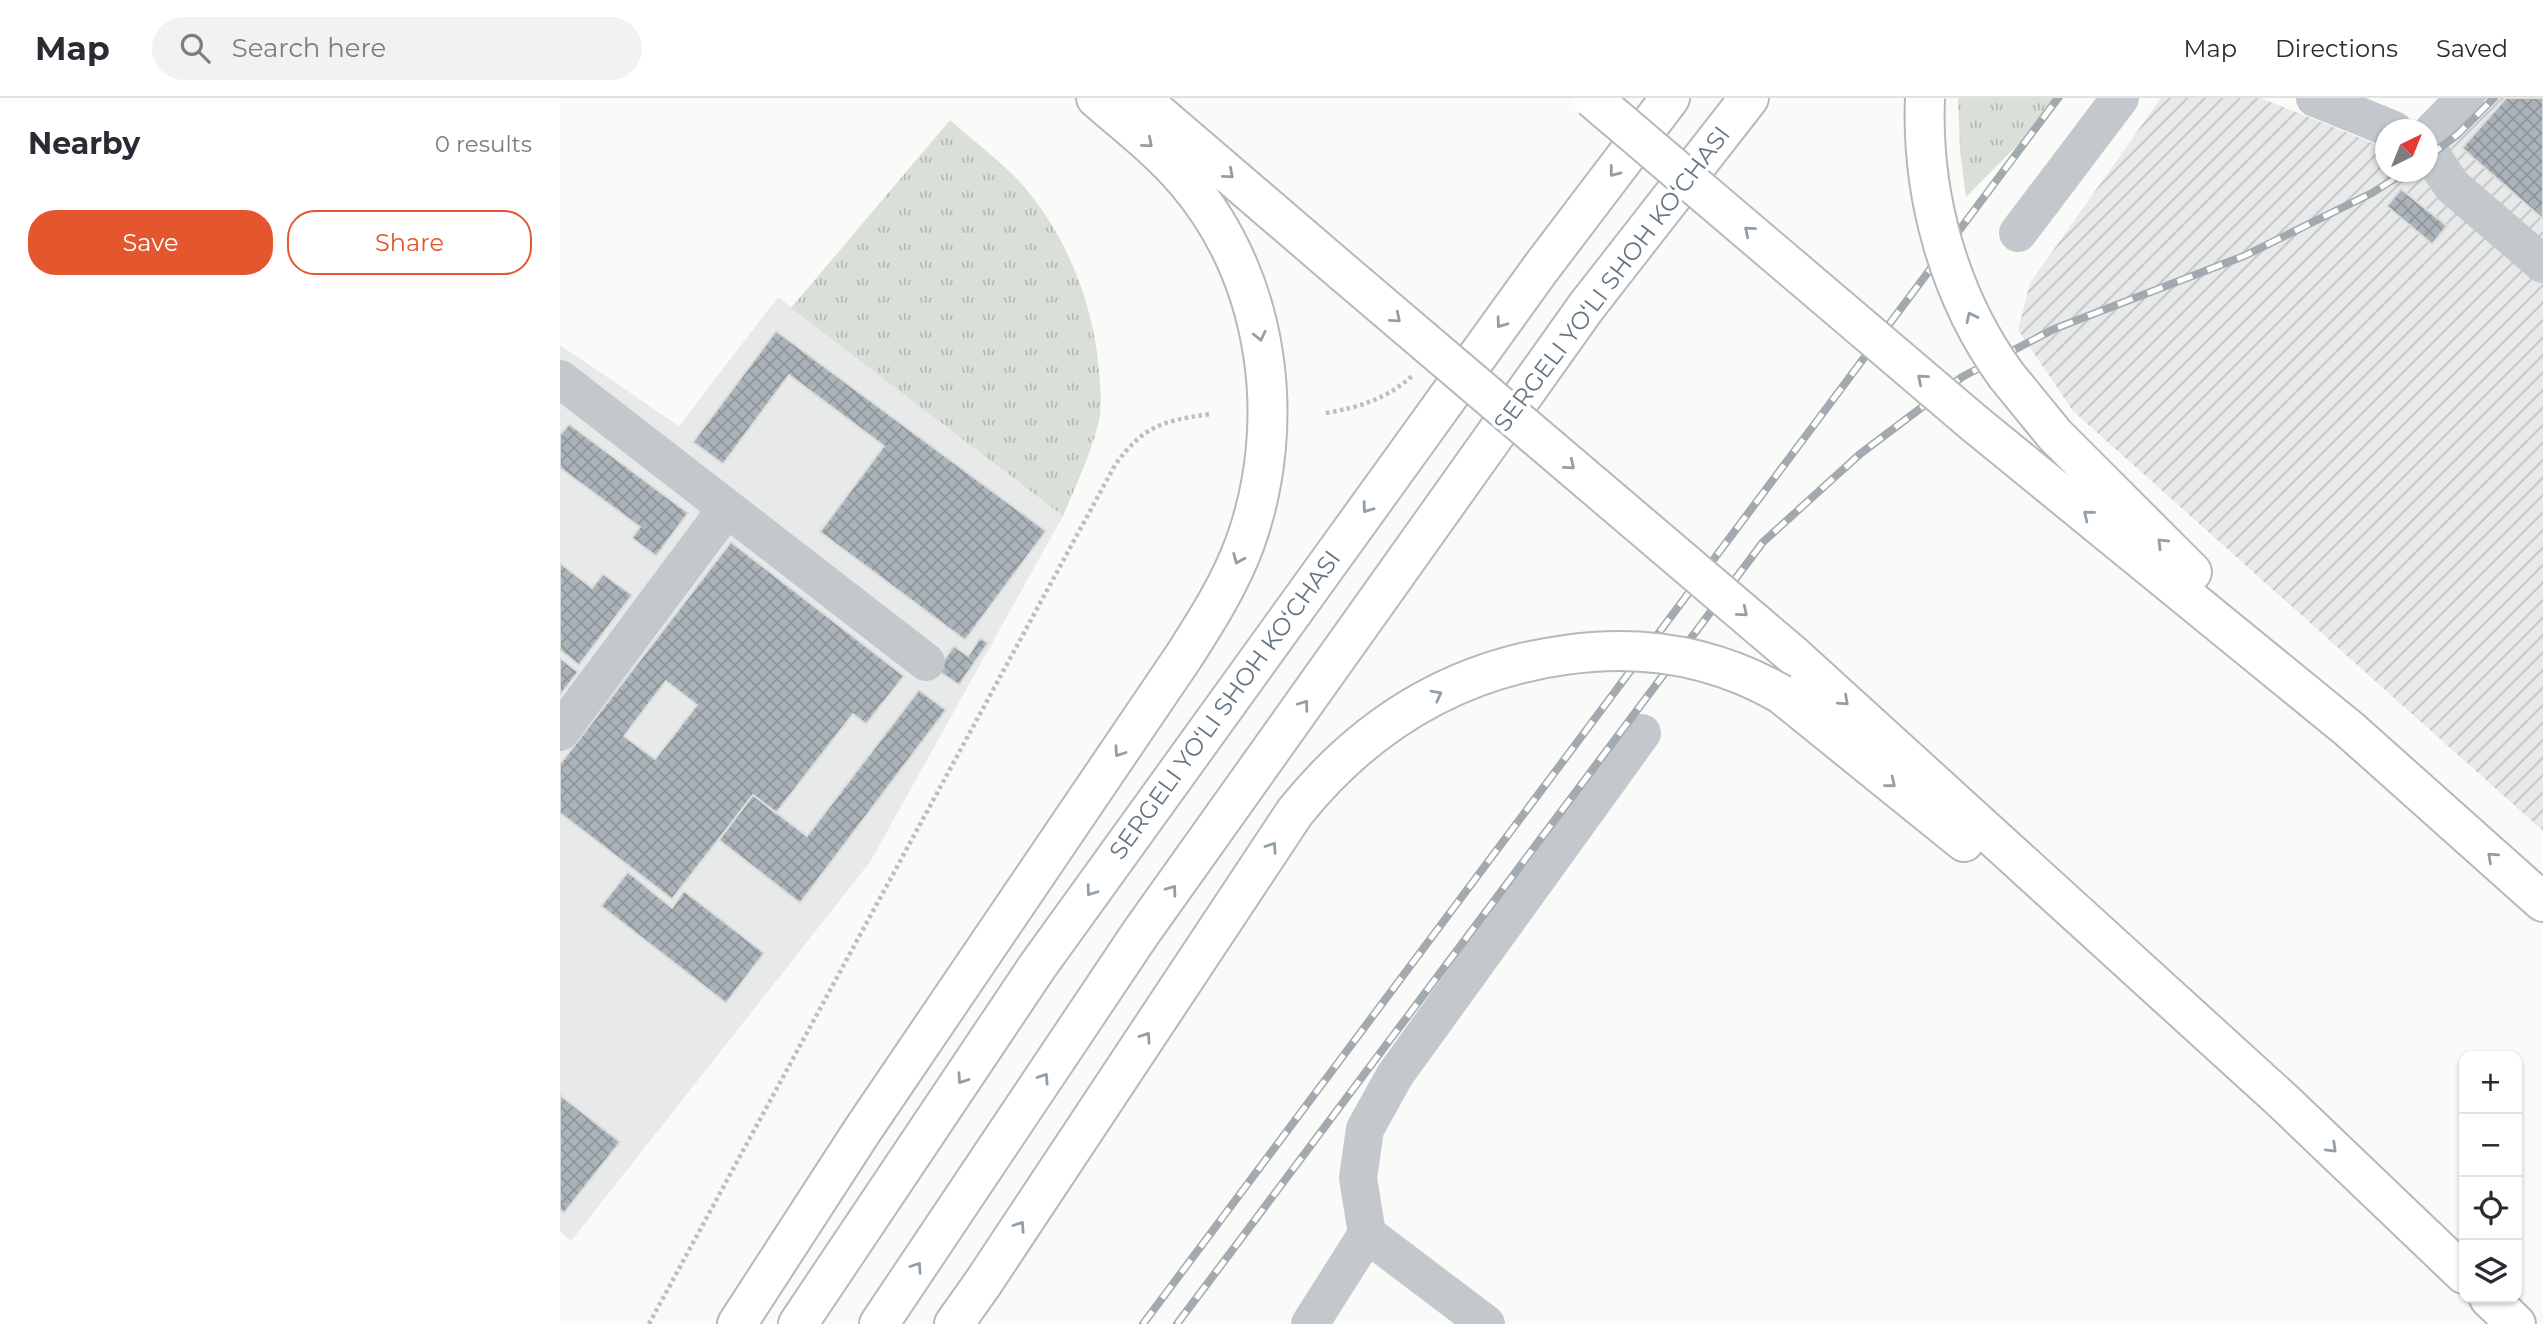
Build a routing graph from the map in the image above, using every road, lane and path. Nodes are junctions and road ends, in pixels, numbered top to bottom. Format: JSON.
{"nodes":[{"id":1,"x":1096,"y":98,"type":"edge"},
{"id":2,"x":1140,"y":98,"type":"edge"},
{"id":3,"x":1592,"y":98,"type":"edge"},
{"id":4,"x":1670,"y":98,"type":"edge"},
{"id":5,"x":1749,"y":98,"type":"edge"},
{"id":6,"x":1925,"y":98,"type":"edge"},
{"id":7,"x":2120,"y":98,"type":"edge"},
{"id":8,"x":2315,"y":98,"type":"edge"},
{"id":9,"x":2465,"y":98,"type":"edge"},
{"id":10,"x":2375,"y":122,"type":"edge"},
{"id":11,"x":2438,"y":124,"type":"edge"},
{"id":12,"x":2438,"y":166,"type":"edge"},
{"id":13,"x":2018,"y":233,"type":"dead end"},
{"id":14,"x":2543,"y":264,"type":"edge"},
{"id":15,"x":1417,"y":372,"type":"dead end"},
{"id":16,"x":560,"y":379,"type":"edge"},
{"id":17,"x":1326,"y":413,"type":"dead end"},
{"id":18,"x":1210,"y":414,"type":"dead end"},
{"id":19,"x":727,"y":508,"type":"junction"},
{"id":20,"x":926,"y":662,"type":"dead end"},
{"id":21,"x":2349,"y":729,"type":"junction"},
{"id":22,"x":560,"y":732,"type":"edge"},
{"id":23,"x":1642,"y":733,"type":"dead end"},
{"id":24,"x":2543,"y":902,"type":"edge"},
{"id":25,"x":2283,"y":1101,"type":"junction"},
{"id":26,"x":1367,"y":1234,"type":"junction"},
{"id":27,"x":2459,"y":1269,"type":"edge"},
{"id":28,"x":1446,"y":1311,"type":"edge"},
{"id":29,"x":649,"y":1324,"type":"edge"},
{"id":30,"x":737,"y":1324,"type":"edge"},
{"id":31,"x":798,"y":1324,"type":"edge"},
{"id":32,"x":879,"y":1324,"type":"edge"},
{"id":33,"x":954,"y":1324,"type":"edge"},
{"id":34,"x":1310,"y":1324,"type":"edge"},
{"id":35,"x":1486,"y":1324,"type":"edge"}],
"edges":[{"from":1,"to":30,"type":"main road","one_way":true},
{"from":2,"to":25,"type":"main road","one_way":true,"bridge":true},
{"from":21,"to":3,"type":"main road","one_way":true,"bridge":true},
{"from":4,"to":31,"type":"main road","name":"SERGELI YO‘LI SHOH KO‘CHASI","one_way":true},
{"from":32,"to":5,"type":"main road","name":"SERGELI YO‘LI SHOH KO‘CHASI","one_way":true},
{"from":21,"to":6,"type":"main road","one_way":true,"bridge":true},
{"from":7,"to":13,"type":"street"},
{"from":8,"to":10,"type":"street"},
{"from":9,"to":11,"type":"street"},
{"from":12,"to":14,"type":"street"},
{"from":15,"to":17,"type":"path"},
{"from":16,"to":19,"type":"street"},
{"from":18,"to":29,"type":"path"},
{"from":19,"to":20,"type":"street"},
{"from":19,"to":22,"type":"street"},
{"from":24,"to":21,"type":"main road","one_way":true},
{"from":23,"to":26,"type":"street"},
{"from":25,"to":27,"type":"main road","one_way":true},
{"from":33,"to":25,"type":"main road","one_way":true,"bridge":true},
{"from":26,"to":28,"type":"street"},
{"from":26,"to":34,"type":"street"},
{"from":28,"to":35,"type":"street"}]}
